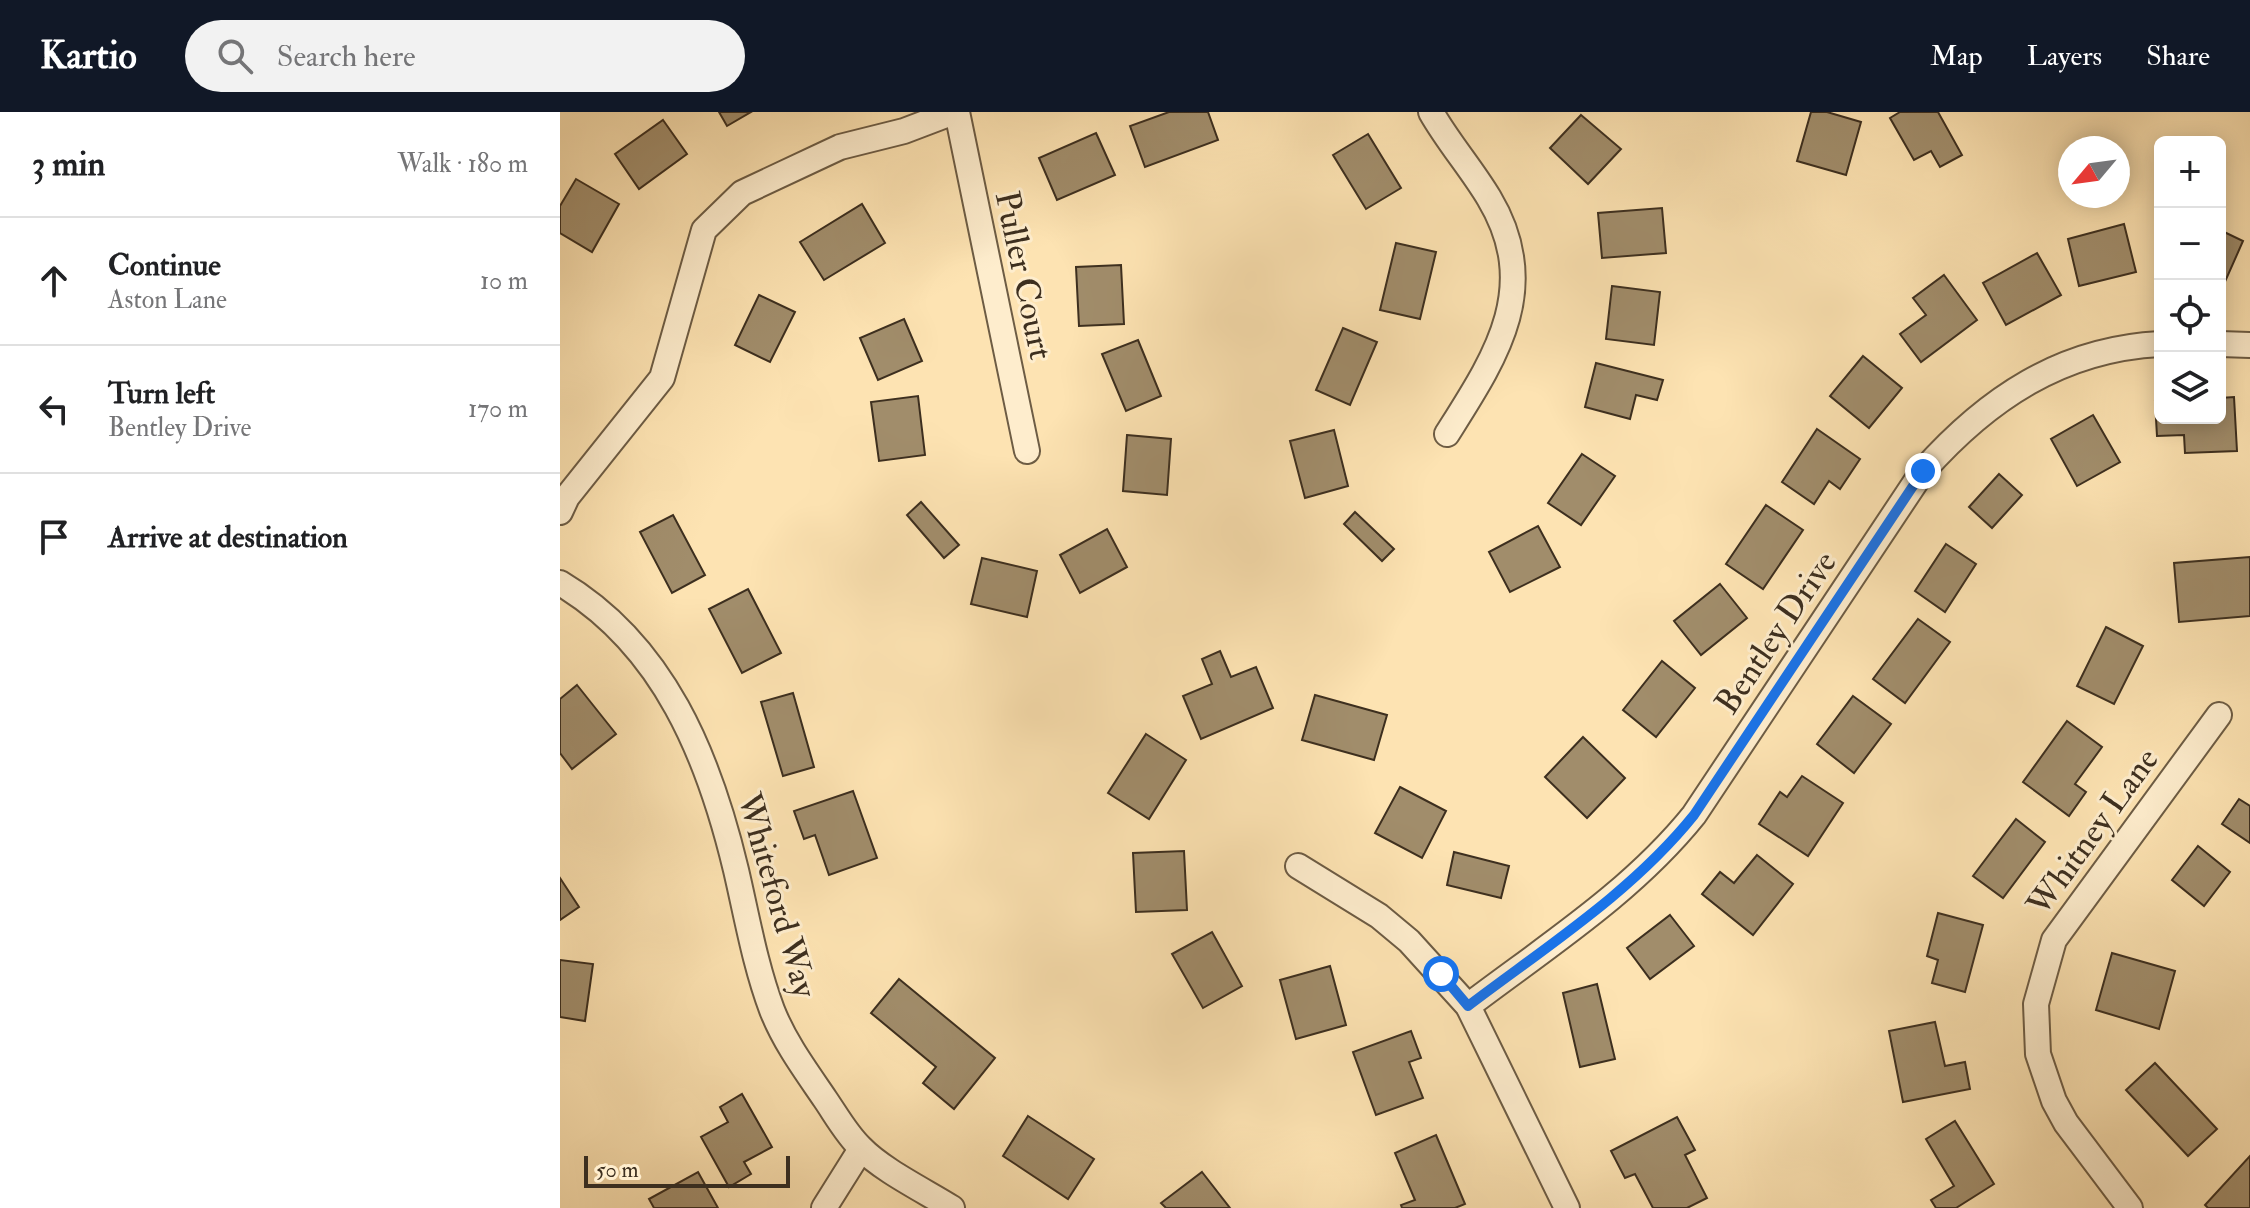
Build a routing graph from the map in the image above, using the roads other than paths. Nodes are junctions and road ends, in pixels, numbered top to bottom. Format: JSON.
{"nodes":[{"id":1,"x":956,"y":112,"type":"edge"},
{"id":2,"x":1431,"y":112,"type":"edge"},
{"id":3,"x":2154,"y":344,"type":"edge"},
{"id":4,"x":2226,"y":344,"type":"edge"},
{"id":5,"x":2250,"y":345,"type":"edge"},
{"id":6,"x":1447,"y":434,"type":"dead end"},
{"id":7,"x":1027,"y":451,"type":"dead end"},
{"id":8,"x":560,"y":512,"type":"edge"},
{"id":9,"x":560,"y":583,"type":"edge"},
{"id":10,"x":2219,"y":715,"type":"dead end"},
{"id":11,"x":1298,"y":866,"type":"dead end"},
{"id":12,"x":1468,"y":1006,"type":"junction"},
{"id":13,"x":861,"y":1149,"type":"junction"},
{"id":14,"x":824,"y":1208,"type":"edge"},
{"id":15,"x":952,"y":1208,"type":"edge"},
{"id":16,"x":1567,"y":1208,"type":"edge"},
{"id":17,"x":2130,"y":1208,"type":"edge"}],
"edges":[{"from":1,"to":7,"type":"street","name":"Puller Court"},
{"from":1,"to":8,"type":"street"},
{"from":2,"to":6,"type":"street"},
{"from":3,"to":12,"type":"street","name":"Bentley Drive"},
{"from":4,"to":5,"type":"street"},
{"from":9,"to":13,"type":"street","name":"Whiteford Way"},
{"from":10,"to":17,"type":"street","name":"Whitney Lane"},
{"from":11,"to":12,"type":"street"},
{"from":12,"to":16,"type":"street"},
{"from":13,"to":14,"type":"street"},
{"from":13,"to":15,"type":"street","name":"Whiteford Way"}]}
